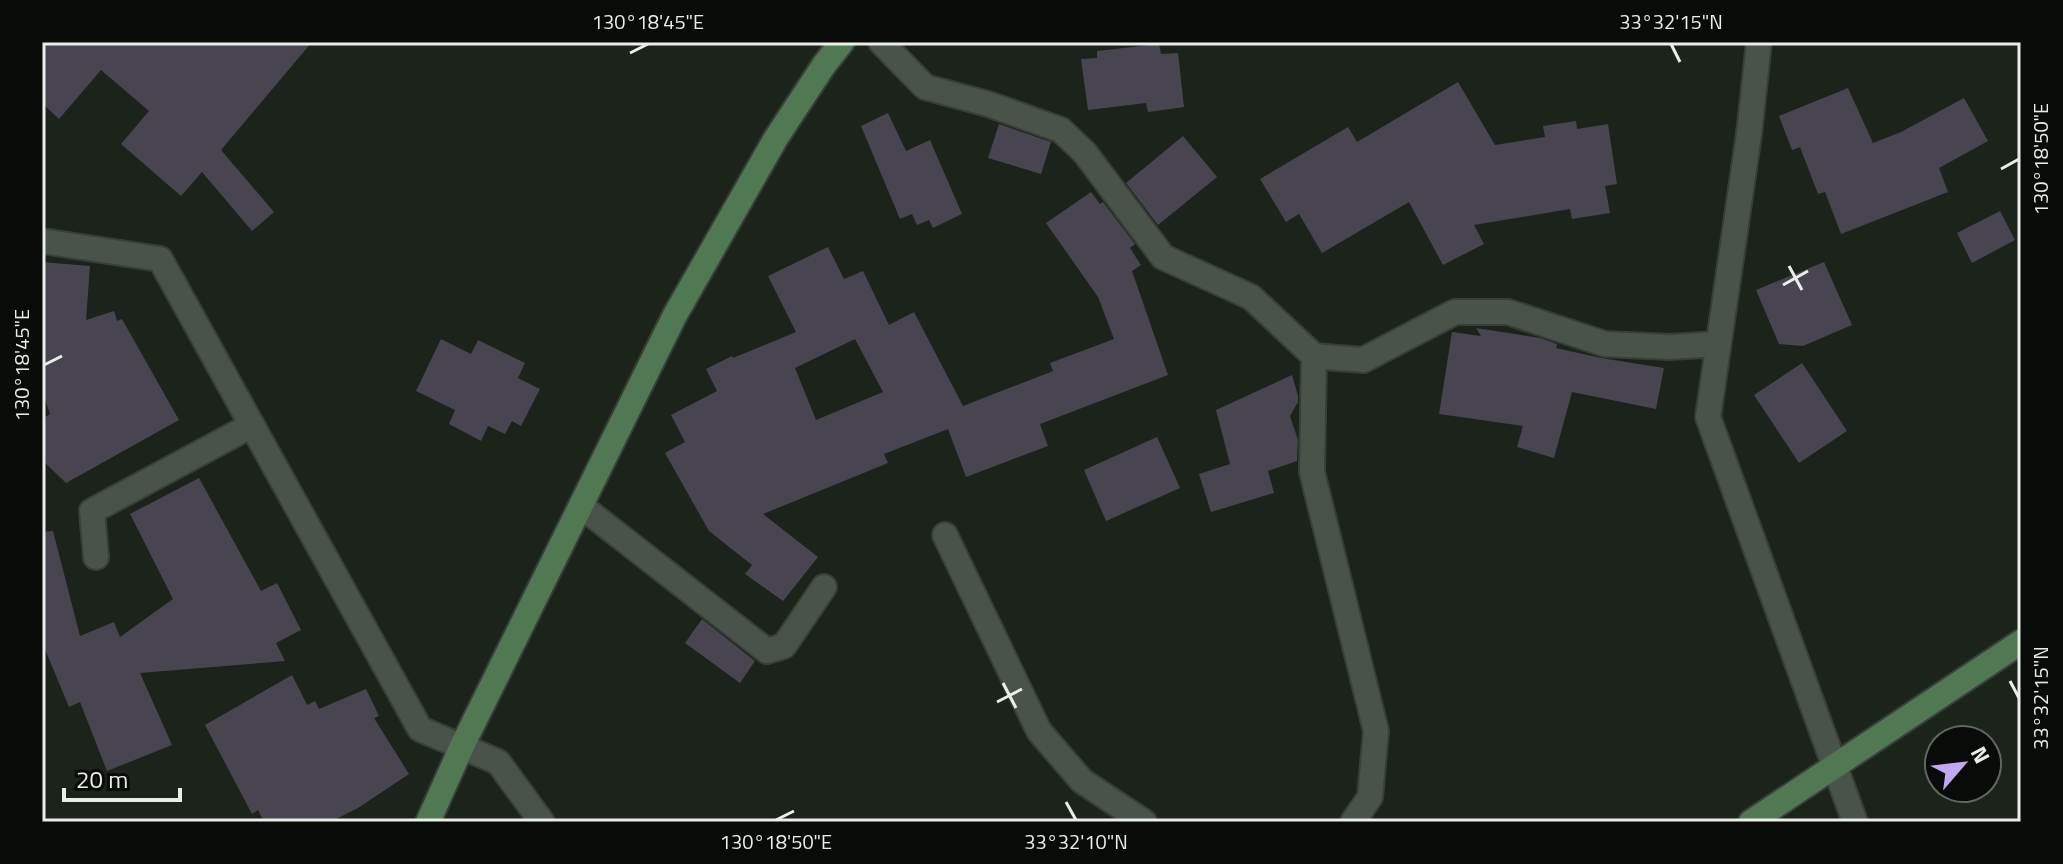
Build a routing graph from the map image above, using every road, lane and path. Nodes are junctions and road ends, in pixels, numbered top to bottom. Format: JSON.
{"nodes":[{"id":1,"x":842,"y":42,"type":"edge"},
{"id":2,"x":881,"y":42,"type":"edge"},
{"id":3,"x":1759,"y":42,"type":"edge"},
{"id":4,"x":42,"y":241,"type":"edge"},
{"id":5,"x":1718,"y":344,"type":"junction"},
{"id":6,"x":1314,"y":356,"type":"junction"},
{"id":7,"x":252,"y":425,"type":"junction"},
{"id":8,"x":581,"y":506,"type":"junction"},
{"id":9,"x":945,"y":535,"type":"dead end"},
{"id":10,"x":96,"y":557,"type":"dead end"},
{"id":11,"x":824,"y":587,"type":"dead end"},
{"id":12,"x":2021,"y":642,"type":"edge"},
{"id":13,"x":462,"y":746,"type":"junction"},
{"id":14,"x":1835,"y":767,"type":"junction"},
{"id":15,"x":428,"y":822,"type":"edge"},
{"id":16,"x":542,"y":822,"type":"edge"},
{"id":17,"x":1144,"y":822,"type":"edge"},
{"id":18,"x":1353,"y":822,"type":"edge"},
{"id":19,"x":1751,"y":822,"type":"edge"},
{"id":20,"x":1855,"y":822,"type":"edge"}],
"edges":[{"from":1,"to":8,"type":"street"},
{"from":2,"to":6,"type":"street"},
{"from":3,"to":5,"type":"street"},
{"from":4,"to":7,"type":"street"},
{"from":5,"to":6,"type":"street"},
{"from":5,"to":14,"type":"street"},
{"from":6,"to":18,"type":"street"},
{"from":7,"to":10,"type":"street"},
{"from":7,"to":13,"type":"street"},
{"from":8,"to":11,"type":"street"},
{"from":8,"to":13,"type":"street"},
{"from":9,"to":17,"type":"street"},
{"from":12,"to":14,"type":"street"},
{"from":13,"to":15,"type":"street"},
{"from":13,"to":16,"type":"street"},
{"from":14,"to":19,"type":"street"},
{"from":14,"to":20,"type":"street"}]}
